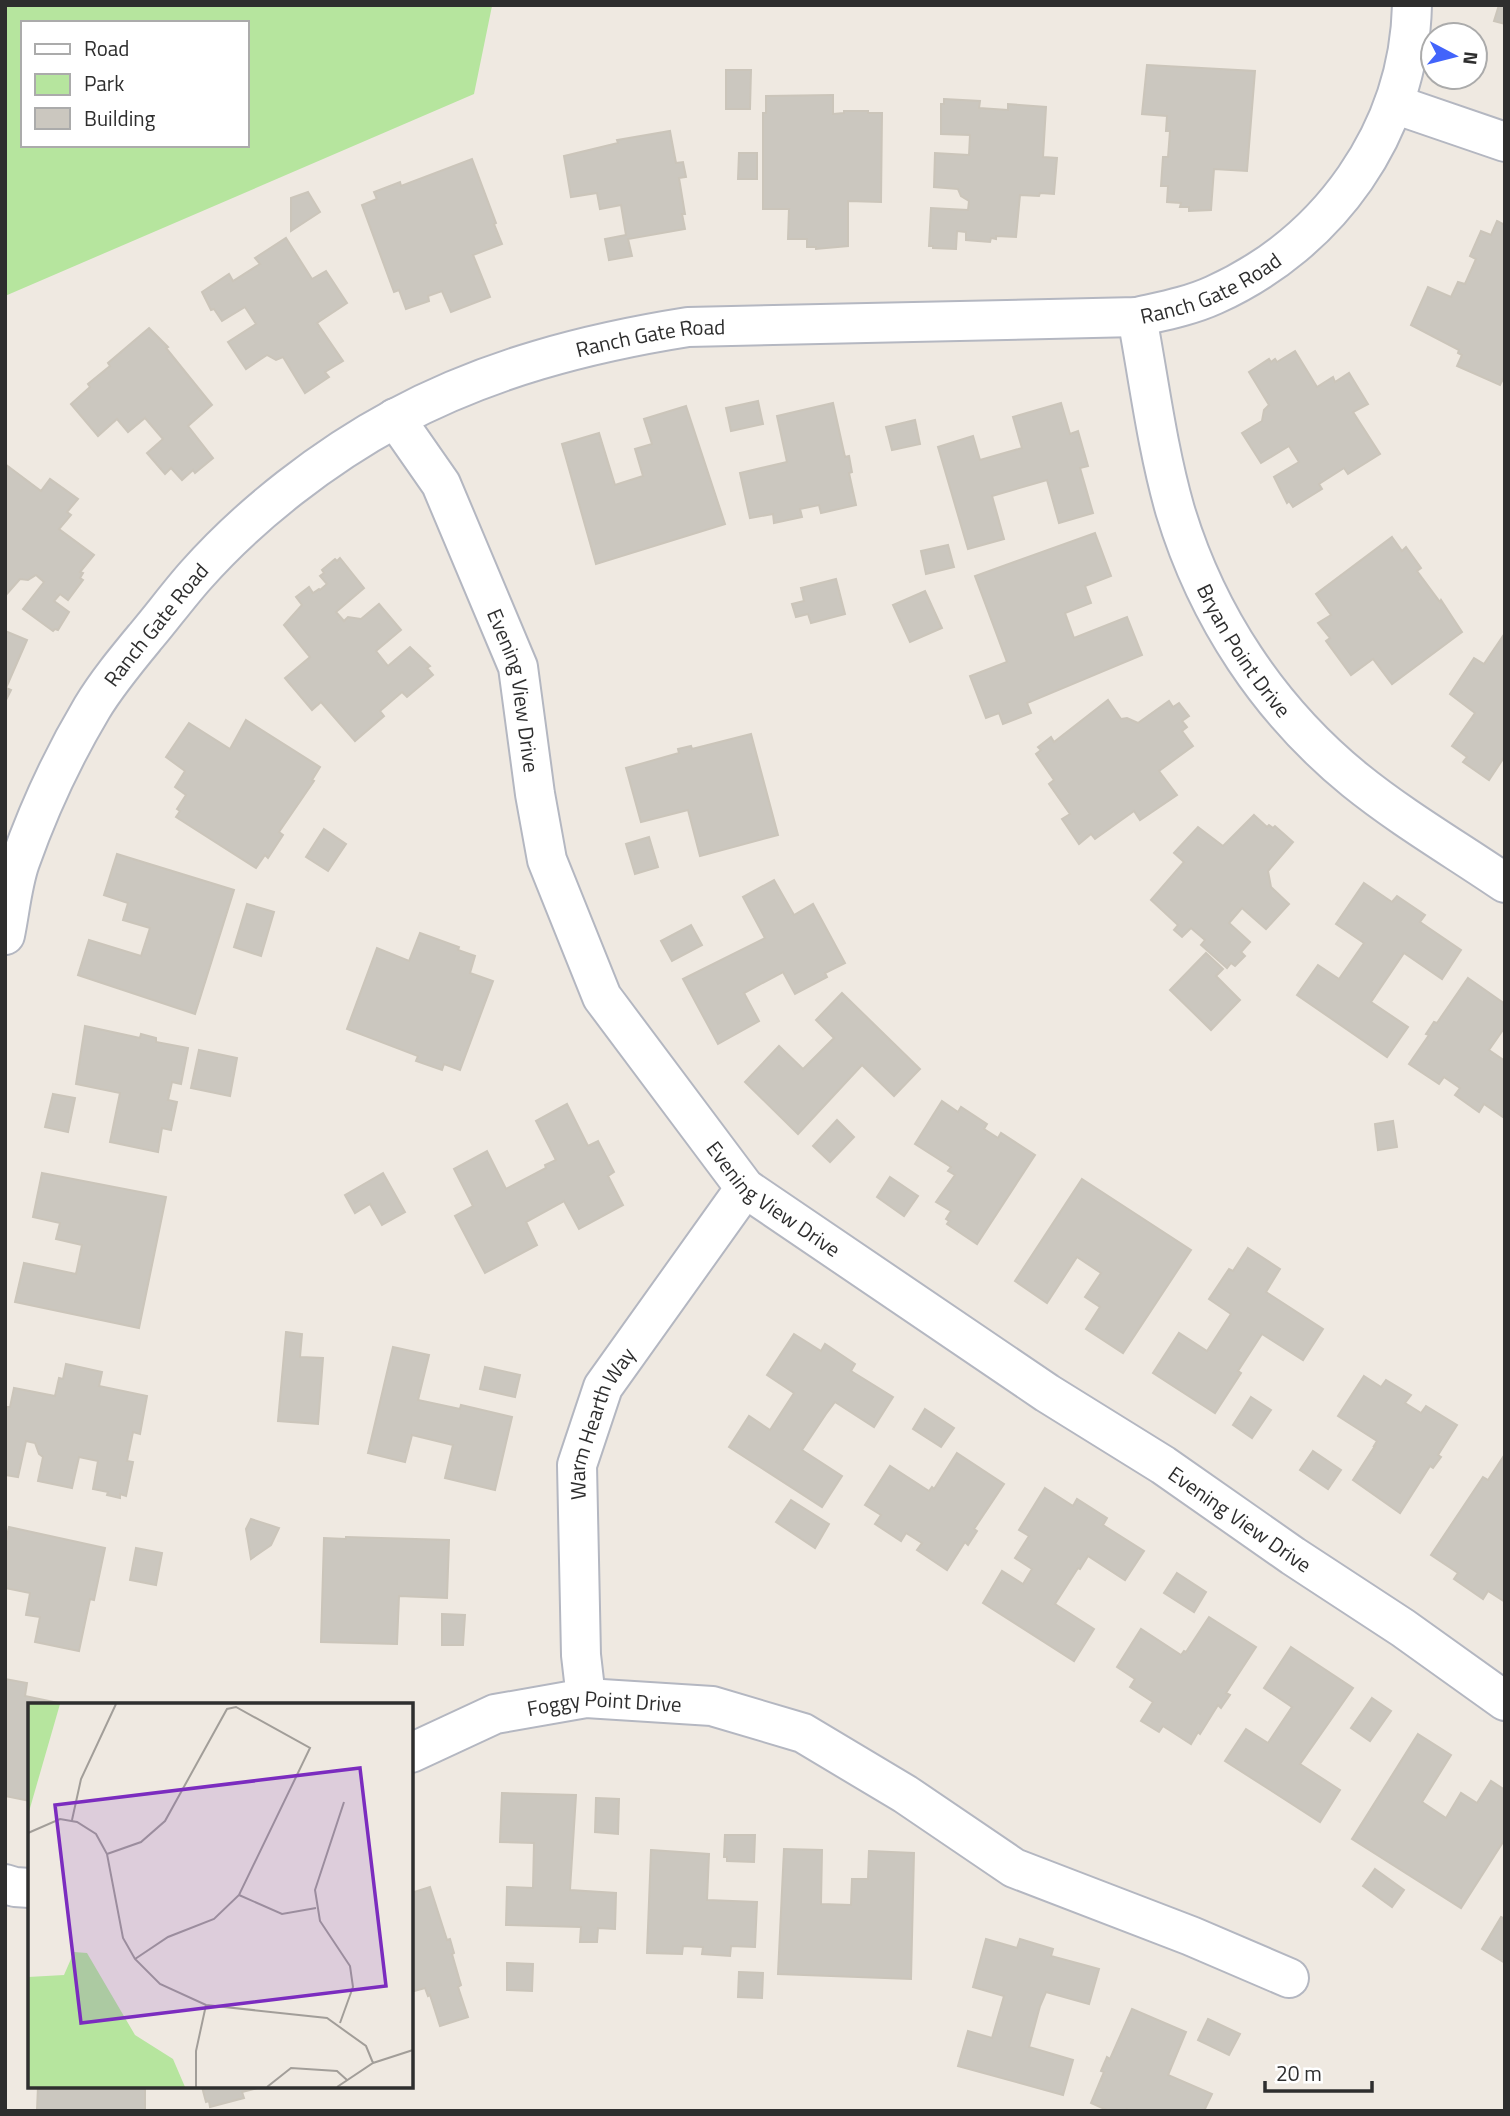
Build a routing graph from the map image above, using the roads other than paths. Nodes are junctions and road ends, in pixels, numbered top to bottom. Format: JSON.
{"nodes":[{"id":1,"x":1412,"y":5,"type":"edge"},
{"id":2,"x":1394,"y":104,"type":"junction"},
{"id":3,"x":1505,"y":142,"type":"edge"},
{"id":4,"x":1137,"y":317,"type":"junction"},
{"id":5,"x":395,"y":418,"type":"junction"},
{"id":6,"x":12,"y":862,"type":"edge"},
{"id":7,"x":1505,"y":883,"type":"edge"},
{"id":8,"x":5,"y":935,"type":"edge"},
{"id":9,"x":745,"y":1188,"type":"junction"},
{"id":10,"x":586,"y":1698,"type":"junction"},
{"id":11,"x":1505,"y":1701,"type":"edge"},
{"id":12,"x":413,"y":1752,"type":"edge"},
{"id":13,"x":5,"y":1884,"type":"edge"},
{"id":14,"x":28,"y":1888,"type":"edge"},
{"id":15,"x":1289,"y":1978,"type":"dead end"}],
"edges":[{"from":1,"to":2,"type":"street","name":"Ranch Gate Road"},
{"from":2,"to":3,"type":"street"},
{"from":2,"to":4,"type":"street","name":"Ranch Gate Road"},
{"from":4,"to":5,"type":"street","name":"Ranch Gate Road"},
{"from":4,"to":7,"type":"street","name":"Bryan Point Drive"},
{"from":5,"to":6,"type":"street","name":"Ranch Gate Road"},
{"from":5,"to":9,"type":"street","name":"Evening View Drive"},
{"from":6,"to":8,"type":"street","name":"Ranch Gate Road"},
{"from":9,"to":10,"type":"street","name":"Warm Hearth Way"},
{"from":9,"to":11,"type":"street","name":"Evening View Drive"},
{"from":10,"to":12,"type":"street","name":"Foggy Point Drive"},
{"from":10,"to":15,"type":"street","name":"Foggy Point Drive"},
{"from":13,"to":14,"type":"street"}]}
